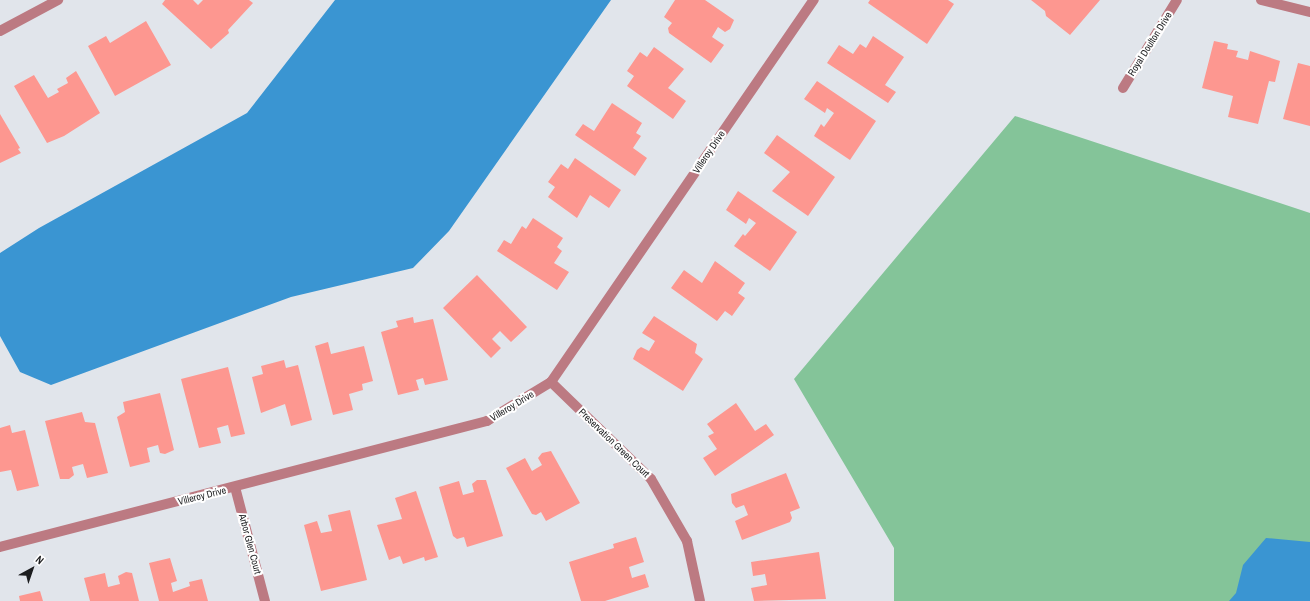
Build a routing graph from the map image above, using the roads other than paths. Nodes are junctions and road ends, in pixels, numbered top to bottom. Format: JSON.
{"nodes":[{"id":1,"x":58,"y":0,"type":"edge"},
{"id":2,"x":814,"y":0,"type":"edge"},
{"id":3,"x":1177,"y":0,"type":"edge"},
{"id":4,"x":1261,"y":0,"type":"edge"},
{"id":5,"x":1310,"y":12,"type":"edge"},
{"id":6,"x":0,"y":31,"type":"edge"},
{"id":7,"x":1123,"y":88,"type":"dead end"},
{"id":8,"x":551,"y":382,"type":"junction"},
{"id":9,"x":235,"y":487,"type":"junction"},
{"id":10,"x":0,"y":547,"type":"edge"},
{"id":11,"x":265,"y":601,"type":"edge"},
{"id":12,"x":700,"y":601,"type":"edge"}],
"edges":[{"from":1,"to":6,"type":"street"},
{"from":2,"to":8,"type":"street","name":"Villeroy Drive"},
{"from":3,"to":7,"type":"street","name":"Royal Doulton Drive"},
{"from":4,"to":5,"type":"street"},
{"from":8,"to":9,"type":"street","name":"Villeroy Drive"},
{"from":8,"to":12,"type":"street","name":"Preservation Green Court"},
{"from":9,"to":10,"type":"street","name":"Villeroy Drive"},
{"from":9,"to":11,"type":"street","name":"Arbor Glen Court"}]}
